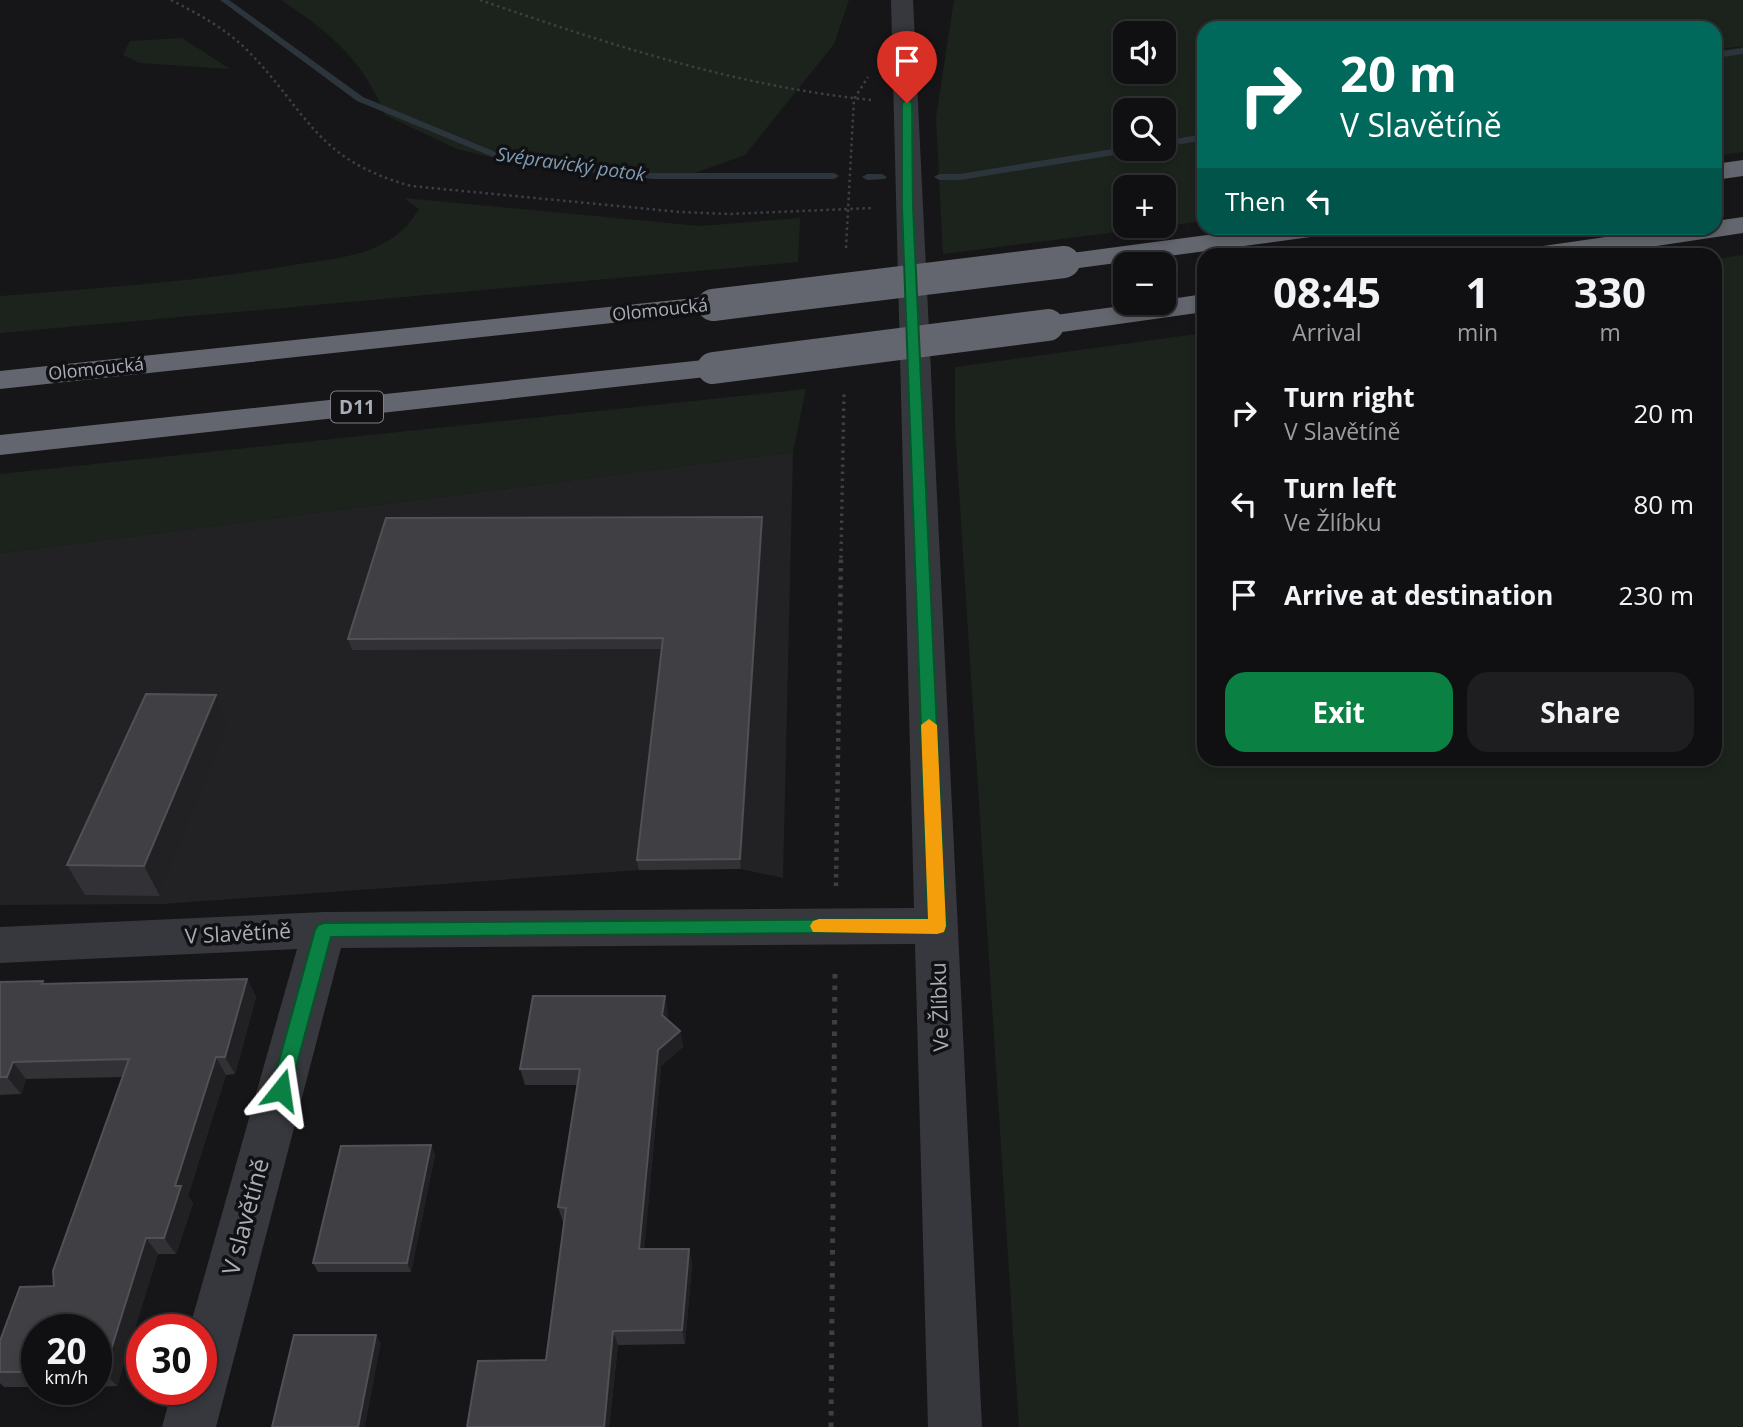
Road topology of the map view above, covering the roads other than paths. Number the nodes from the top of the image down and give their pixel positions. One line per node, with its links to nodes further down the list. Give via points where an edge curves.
1 (902, 0): 12 (street, Ve Žlíbku)
2 (1743, 168): 3 (highway)
3 (1722, 171)
4 (1743, 225): 5 (highway)
5 (1722, 228)
6 (1266, 235): 10 (highway, Olomoucká, bridge, via 713,305)
7 (1674, 235): 8 (highway)
8 (1584, 248)
9 (1197, 304): 11 (highway, D11, bridge, via 713,368)
10 (0, 380)
11 (0, 445)
12 (937, 926): 13 (street, V Slavětíně); 18 (street, Ve Žlíbku)
13 (324, 930): 14 (street, V Slavětíně); 15 (street, V slavětíně)
14 (0, 945)
15 (217, 1323)
16 (195, 1405): 17 (street)
17 (189, 1427)
18 (955, 1427)

